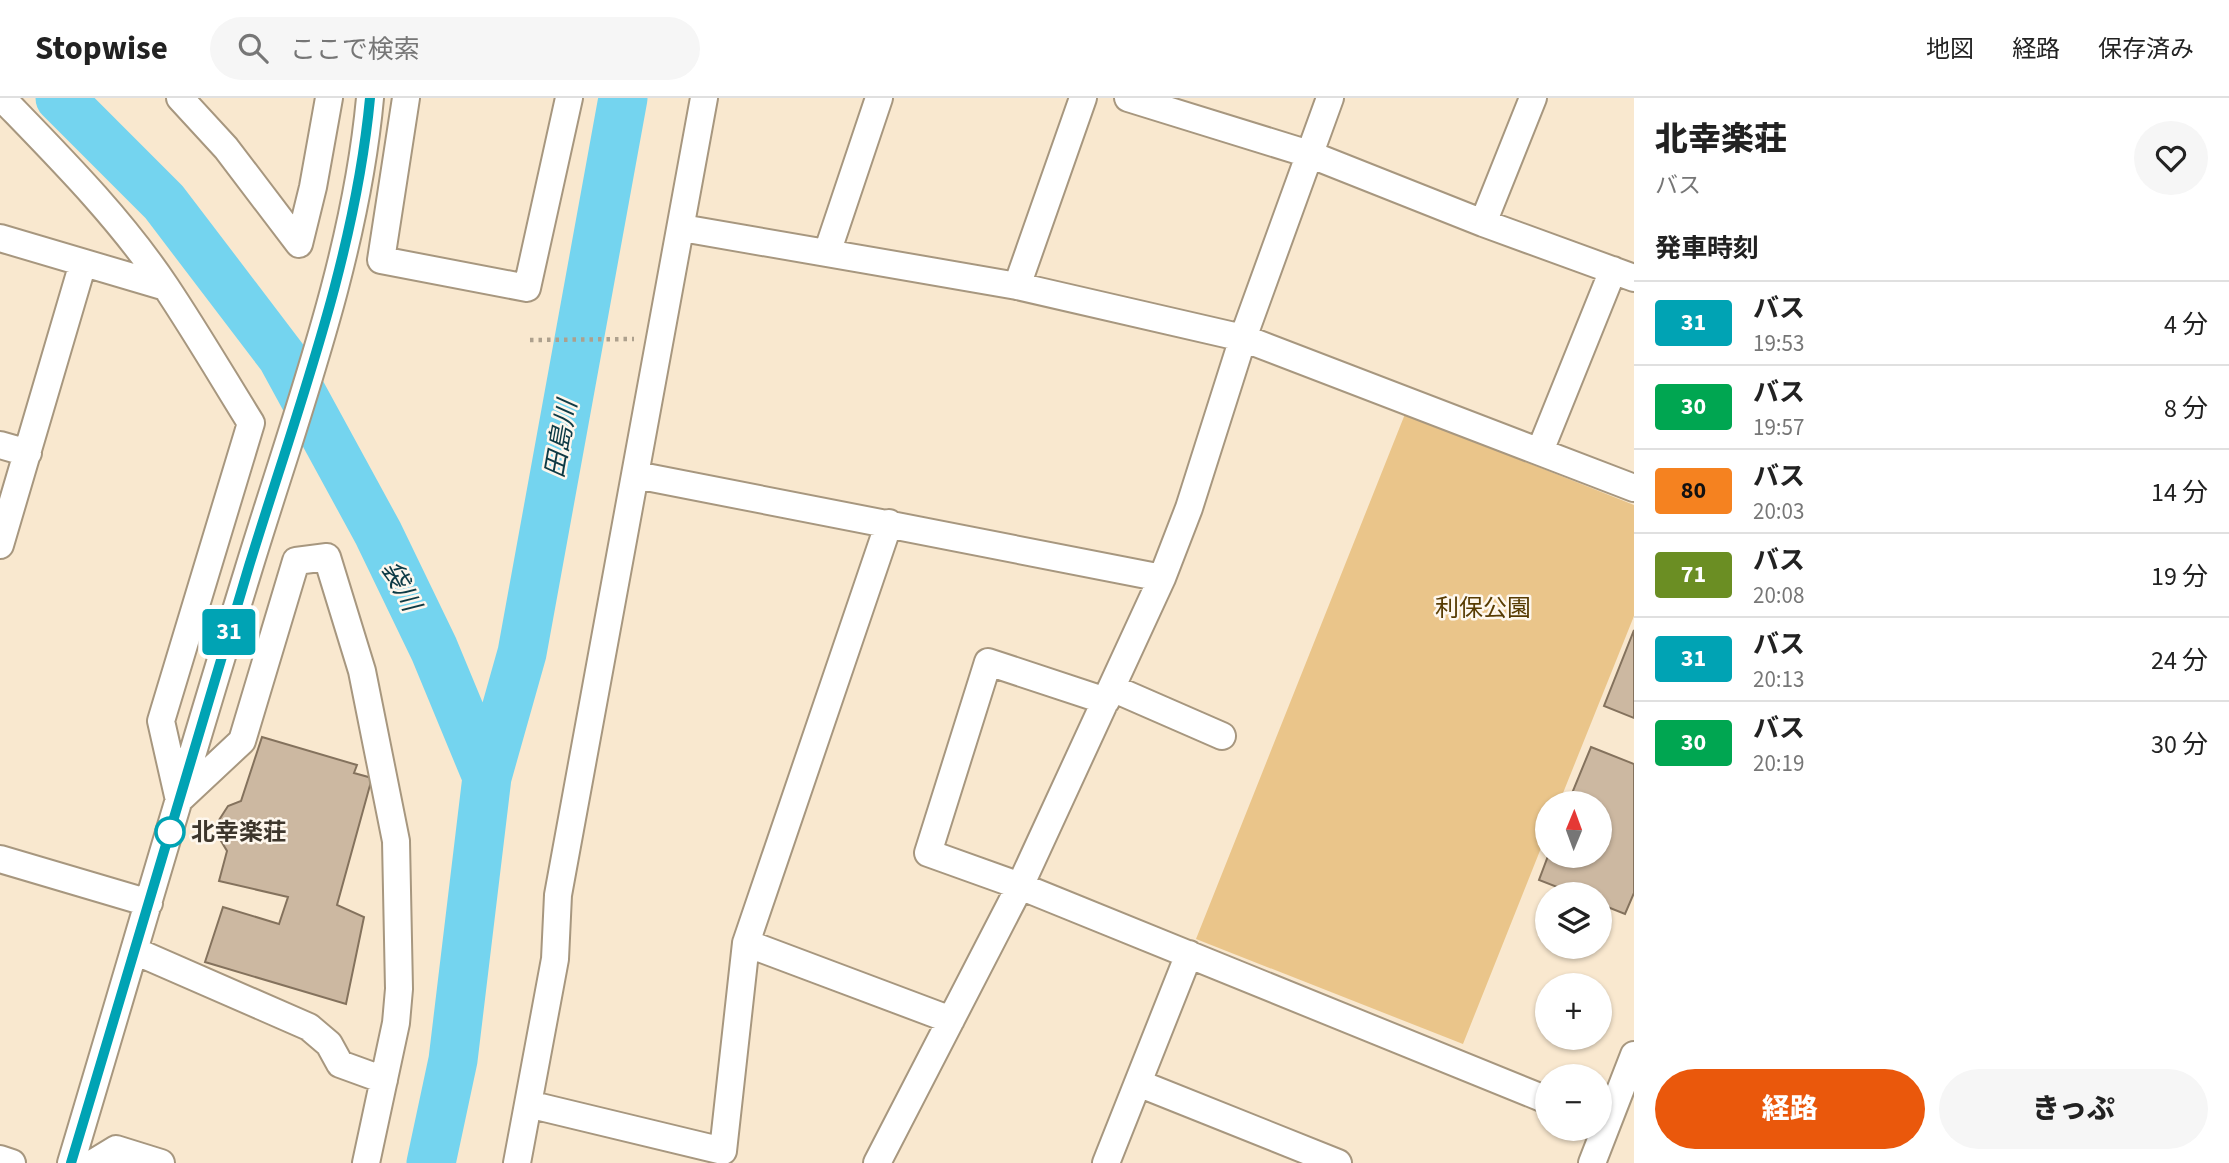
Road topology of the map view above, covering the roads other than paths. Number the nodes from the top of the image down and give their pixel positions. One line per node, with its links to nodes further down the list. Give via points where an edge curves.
1 (2, 98): 21 (street, via 100,201)
2 (180, 98): 3 (street, via 226,148 299,244)
3 (328, 98)
4 (370, 98): 33 (street, via 357,187 323,327)
5 (406, 98): 6 (street, via 381,260 527,288)
6 (569, 98)
7 (704, 98): 15 (street)
8 (879, 98): 17 (street)
9 (1083, 98): 20 (street)
10 (1128, 98): 13 (street)
11 (1330, 98): 13 (street)
12 (1533, 98): 14 (street)
13 (1309, 154): 14 (street); 22 (street)
14 (1483, 223): 19 (street)
15 (682, 229): 17 (street); 26 (street)
16 (0, 238): 18 (street)
17 (827, 253): 20 (street)
18 (83, 263): 21 (street); 25 (street)
19 (1623, 274): 24 (street)
20 (1017, 286): 22 (street)
21 (166, 287): 33 (street, via 251,423 161,721)
22 (1243, 338): 24 (street); 30 (street)
23 (0, 445): 25 (street)
24 (1540, 451): 27 (street)
25 (28, 453): 29 (street)
26 (636, 475): 28 (street); 46 (street, via 558,895 555,959)
27 (1634, 488)
28 (889, 523): 30 (street); 37 (street)
29 (0, 545)
30 (1162, 578): 31 (street)
31 (1109, 695): 32 (street); 35 (street); 35 (street, via 988,662 928,853)
32 (1222, 736)
33 (179, 801): 36 (street); 42 (street, via 242,741 296,561 327,556 362,671 396,841 399,989)
34 (0, 859): 36 (street)
35 (1020, 886): 39 (street); 40 (street)
36 (149, 903): 38 (street)
37 (746, 943): 40 (street); 46 (street, via 723,1151)
38 (135, 951): 42 (street, via 309,1027 329,1044 340,1064); 50 (street)
39 (1189, 954): 43 (street); 44 (street)
40 (951, 1020): 55 (street)
41 (1634, 1055): 45 (street)
42 (384, 1080): 53 (street)
43 (1138, 1083): 56 (street); 57 (street)
44 (1535, 1095)
45 (1612, 1103)
46 (528, 1104): 54 (street)
47 (1598, 1141): 58 (street)
48 (0, 1159): 49 (street)
49 (12, 1163)
50 (71, 1163)
51 (93, 1163): 52 (street, via 116,1149)
52 (161, 1163)
53 (366, 1163)
54 (517, 1163)
55 (877, 1163)
56 (1106, 1163)
57 (1338, 1163)
58 (1592, 1163)

